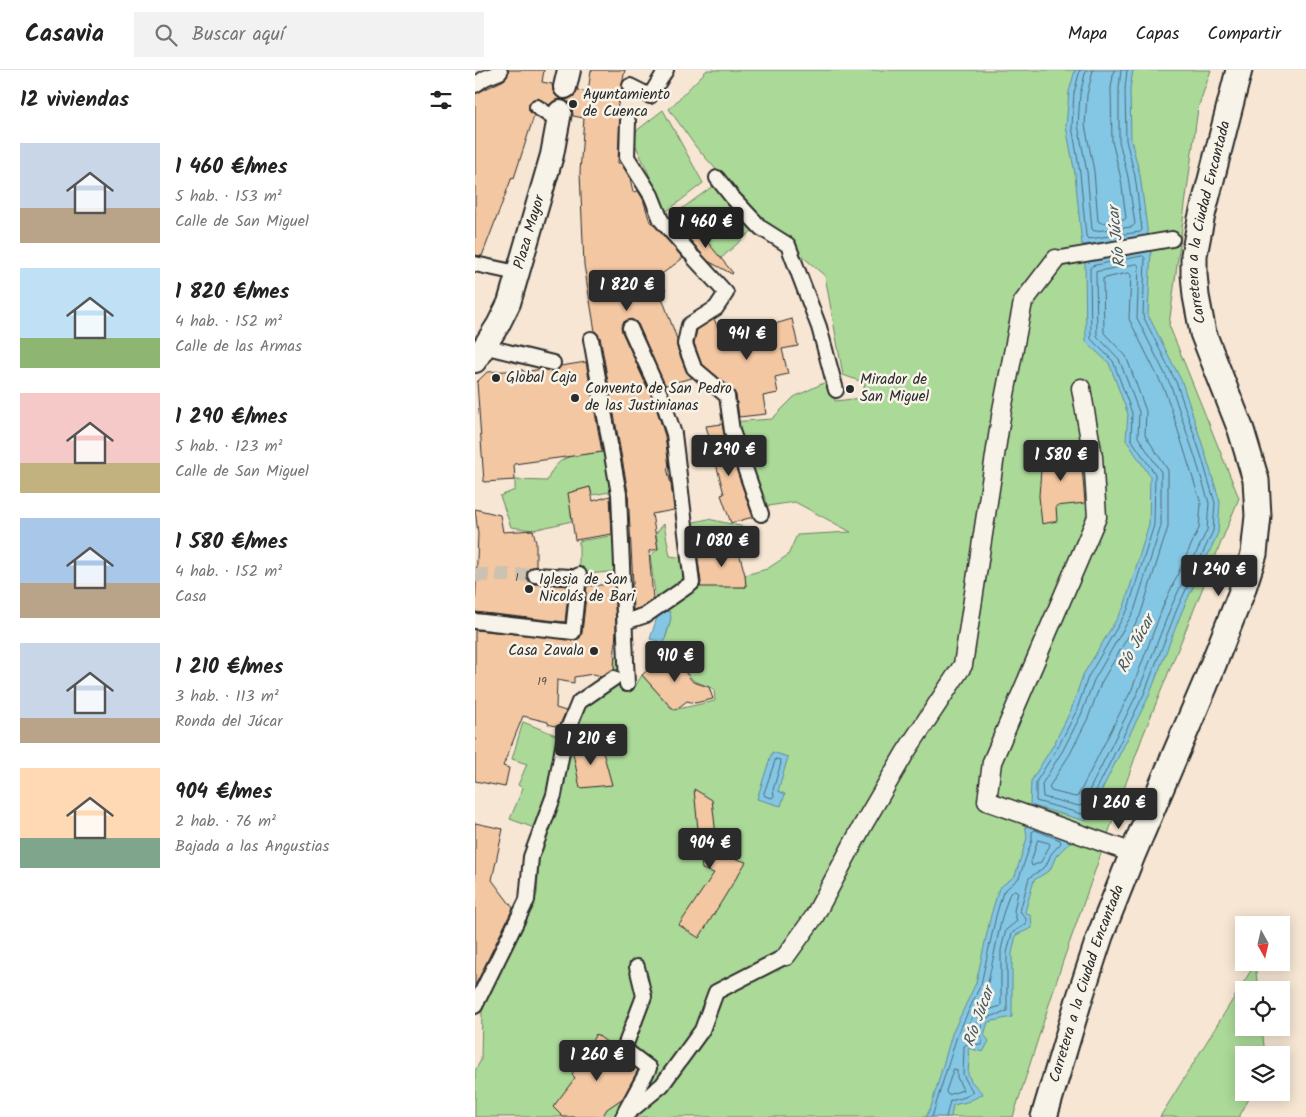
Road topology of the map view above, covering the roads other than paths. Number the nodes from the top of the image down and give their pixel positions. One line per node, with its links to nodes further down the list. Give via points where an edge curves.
1 (666, 70): 5 (street, via 650,96)
2 (1239, 70): 24 (main road, Carretera a la Ciudad Encantada, via 1201,219 1194,274 1203,333 1239,423 1256,480 1256,536 1241,594)
3 (500, 72): 4 (street)
4 (475, 85)
5 (630, 86)
6 (537, 107): 7 (street)
7 (559, 117): 13 (street, Plaza Mayor, via 552,155)
8 (628, 121): 20 (street, via 627,157 651,194 661,220 725,293 716,308 689,325 685,344 694,368 727,396 732,430)
9 (717, 178): 19 (street, via 761,228 788,245 819,327)
10 (1172, 239): 11 (street)
11 (1064, 258): 25 (street, via 1023,302 1002,410 963,665 905,753 813,917)
12 (475, 264): 13 (street)
13 (517, 273): 16 (street, Plaza Mayor, via 501,321)
14 (631, 328): 23 (street, via 674,434 692,583 646,614)
15 (591, 339): 23 (street, via 619,494)
16 (479, 354): 17 (street, Plaza Mayor)
17 (553, 363)
18 (1081, 388): 24 (street, via 1093,457 1097,517 992,762 994,803)
19 (836, 390)
20 (761, 514)
21 (535, 575): 22 (street, via 575,576 573,632)
22 (475, 621)
23 (625, 622): 27 (street, via 620,681 579,702 565,736 554,795 531,857 527,900)
24 (1133, 853): 29 (main road, Carretera a la Ciudad Encantada, via 1100,936)
25 (786, 956): 28 (street, via 716,992 702,1030 662,1085)
26 (637, 967): 28 (street, via 644,996 619,1049 649,1068)
27 (475, 1006)
28 (623, 1117)
29 (1045, 1117)

